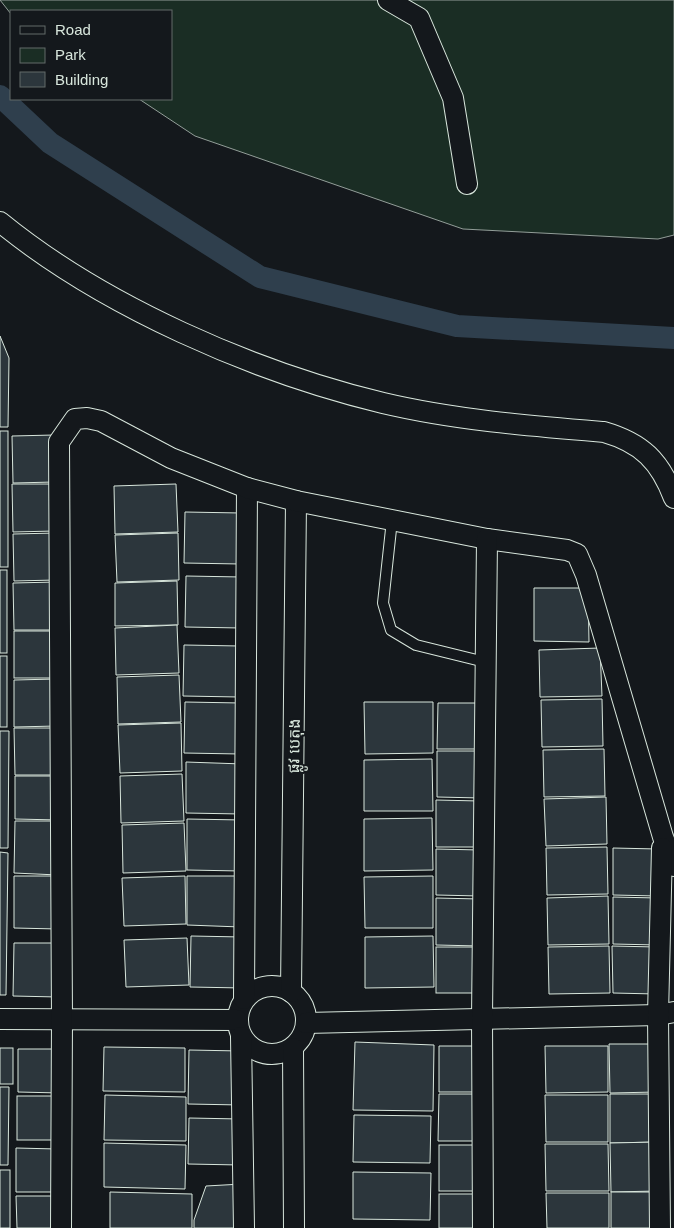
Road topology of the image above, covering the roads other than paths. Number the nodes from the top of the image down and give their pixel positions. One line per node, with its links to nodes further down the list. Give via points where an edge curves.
1 (388, 0): 2 (street, via 419,18 453,98)
2 (467, 184)
3 (0, 222): 5 (street, via 66,269 156,319 215,346 328,388 436,414 604,432 626,438 643,448 656,464)
4 (247, 488): 6 (street); 13 (street); 17 (street, via 171,458 101,421 75,419 58,442)
5 (674, 498)
6 (296, 501): 7 (street); 12 (street, ផ្លូវ បេតុង)
7 (392, 520): 8 (street); 9 (lane, via 383,603 391,630 416,645)
8 (486, 539): 9 (street); 10 (street, via 577,554 586,575)
9 (485, 662): 15 (street)
10 (663, 837): 11 (street); 14 (street)
11 (674, 866)
12 (291, 992): 13 (street, via 271,985 256,989); 18 (street, via 304,1009)
13 (244, 999): 19 (street, via 239,1009)
14 (666, 1014): 15 (street); 25 (street)
15 (482, 1018): 18 (street); 24 (street)
16 (0, 1019): 17 (street)
17 (62, 1020): 19 (street); 21 (street)
18 (306, 1023): 20 (street, via 300,1041)
19 (239, 1028): 20 (street, via 248,1045 265,1054 284,1053); 22 (street)
20 (293, 1048): 23 (street)
21 (61, 1228)
22 (244, 1228)
23 (294, 1228)
24 (484, 1228)
25 (660, 1228)

